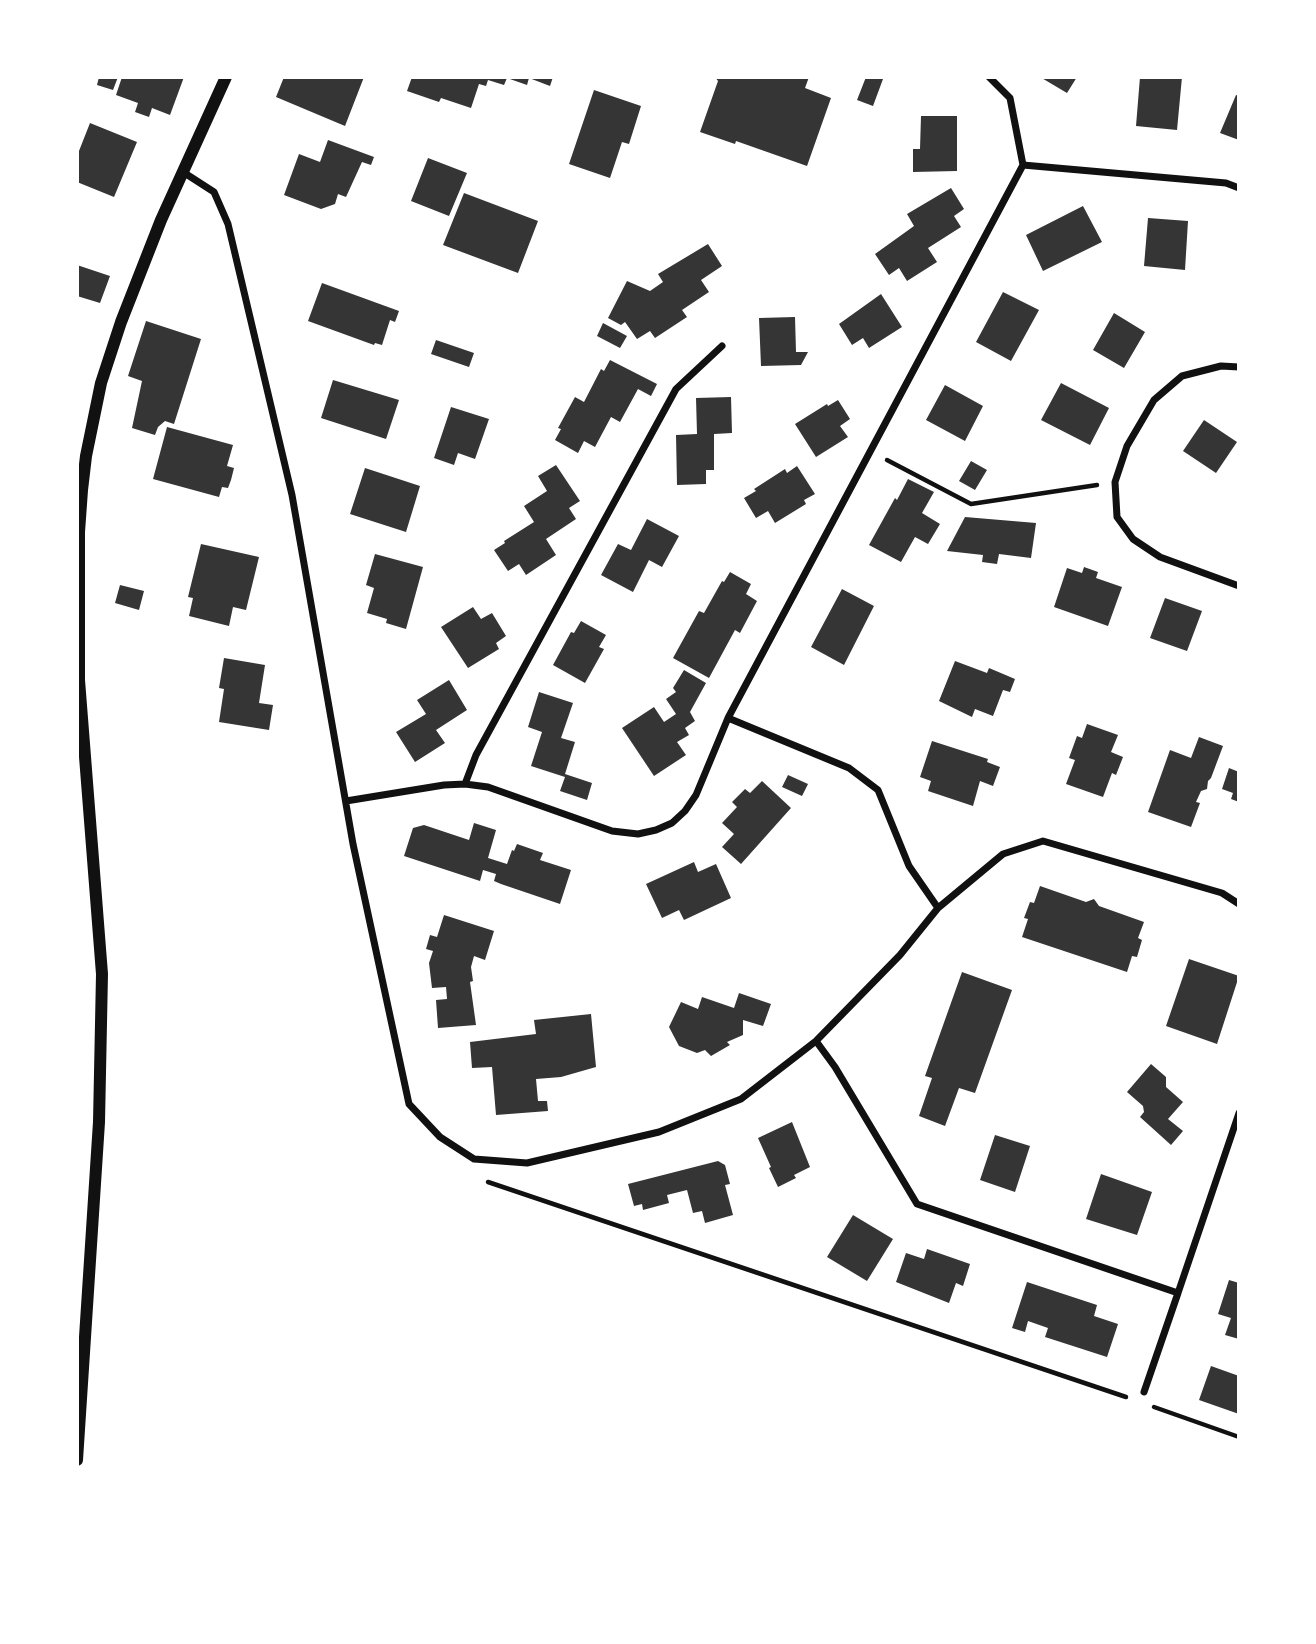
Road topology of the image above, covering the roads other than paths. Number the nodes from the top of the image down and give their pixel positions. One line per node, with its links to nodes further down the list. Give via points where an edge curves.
1 (226, 77): 4 (street)
2 (989, 77): 3 (street, via 1010,99)
3 (1023, 165): 5 (street, via 1226,183); 10 (street)
4 (183, 172): 9 (street, via 133,287 92,422 79,532); 12 (street, via 214,192 228,224 292,495)
5 (1239, 188)
6 (722, 346): 11 (street, via 676,389 476,755)
7 (1239, 367): 8 (street, via 1221,366 1182,376 1154,400 1127,446 1115,482 1117,517 1133,539 1160,557)
8 (1239, 586)
9 (78, 680): 19 (street, via 102,974 99,1122)
10 (728, 718): 11 (street, via 696,795 679,817 656,830 638,834 612,831 488,787); 14 (street, via 849,768 878,790 909,866)
11 (465, 784): 12 (street)
12 (346, 801): 15 (street, via 409,1104 440,1137 474,1158 527,1163 659,1132 741,1099)
13 (1239, 904): 14 (street, via 1222,893 1043,841 1003,854)
14 (937, 908): 15 (street, via 900,955)
15 (816, 1041): 17 (street, via 917,1204)
16 (1239, 1114): 17 (street)
17 (1178, 1293): 18 (street)
18 (1144, 1392)
19 (77, 1460)

